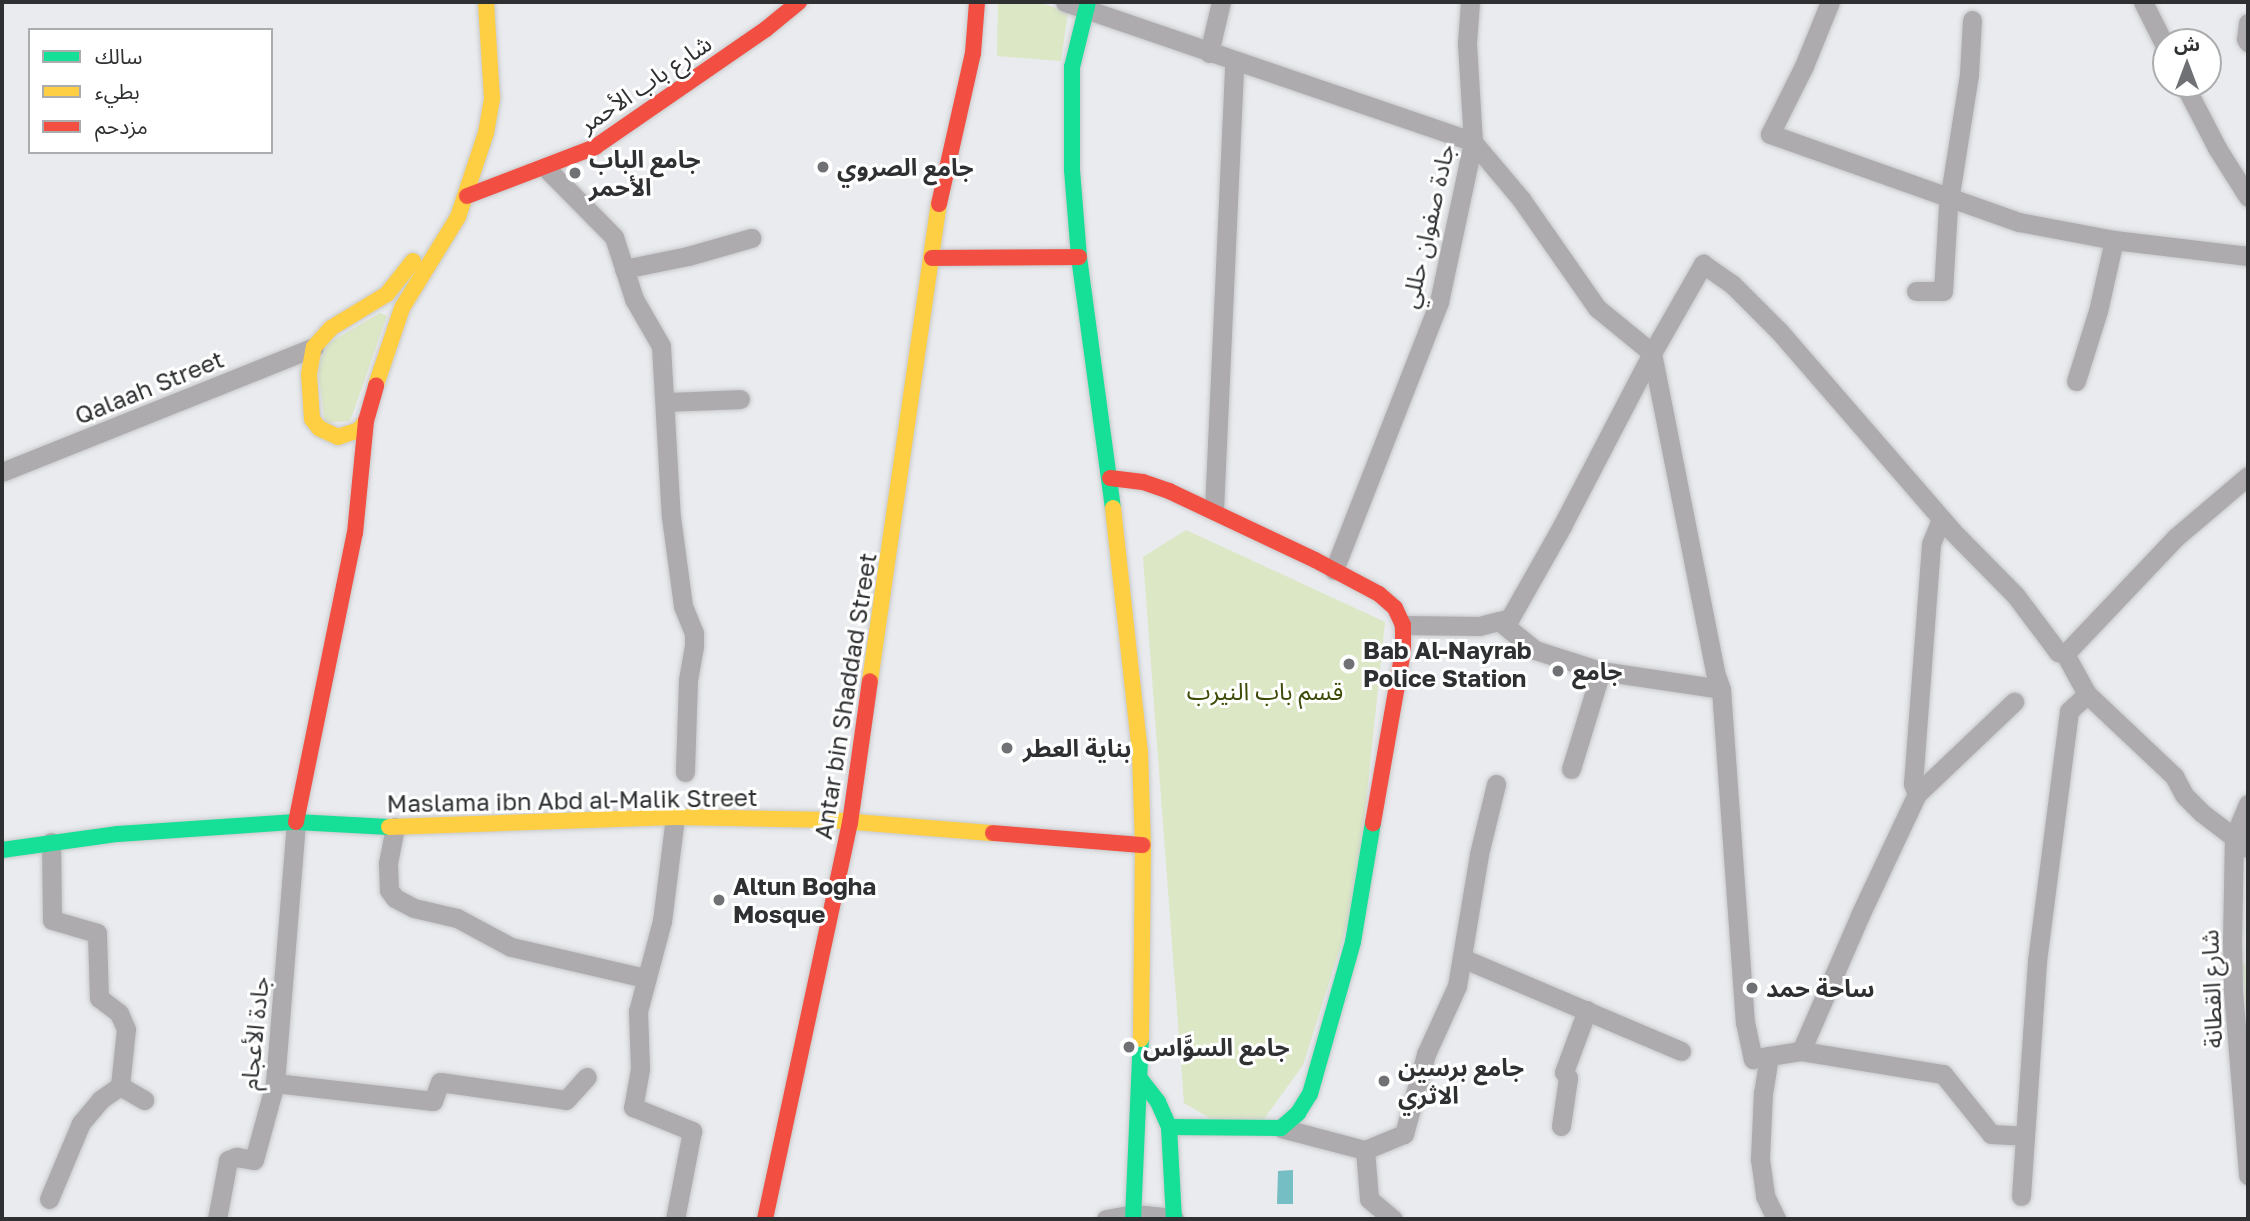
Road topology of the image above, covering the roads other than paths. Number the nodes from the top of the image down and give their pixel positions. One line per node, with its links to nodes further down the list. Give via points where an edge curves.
1 (799, 2): 20 (street, شارع باب الأحمر, via 595,147)
2 (977, 2): 28 (street, Antar bin Shaddad Street, via 973,53 937,213)
3 (1065, 2): 9 (street)
4 (1221, 2): 14 (street)
5 (1470, 2): 19 (street, جادة صفوان حللي, via 1467,43)
6 (1830, 2): 23 (street, via 1770,134)
7 (2143, 2): 12 (street)
8 (483, 4): 16 (street); 21 (street, via 492,98)
9 (1087, 5): 14 (street); 27 (street, via 1072,66 1072,170)
10 (1972, 20): 23 (street)
11 (2248, 23): 13 (street)
12 (2156, 28)
13 (2248, 42)
14 (1209, 53): 15 (street)
15 (1234, 61): 19 (street); 42 (street)
16 (475, 88)
17 (2192, 98): 22 (street)
18 (465, 142): 31 (street, via 431,235)
19 (1473, 142): 34 (street, via 1521,199 1597,308); 44 (street, جادة صفوان حللي, via 1438,302)
20 (546, 168): 21 (street, شارع باب الأحمر); 29 (street, via 614,237)
21 (467, 196): 32 (street, via 448,237)
22 (2248, 197)
23 (1951, 199): 25 (street, via 2020,222); 30 (street, via 1943,290)
24 (751, 237): 29 (street, via 688,257)
25 (2114, 240): 26 (street); 35 (street)
26 (2248, 256)
27 (1079, 257): 28 (street); 41 (street)
28 (932, 258): 59 (street, Antar bin Shaddad Street)
29 (624, 269): 37 (street, via 634,299 661,346)
30 (1916, 292)
31 (387, 294): 32 (street); 33 (street, via 331,328)
32 (402, 308): 38 (street)
33 (314, 347): 38 (street, via 310,408 319,428 338,437 349,435); 39 (street, Qalaah Street)
34 (1652, 353): 43 (street, via 1703,264 1732,284 1770,321); 45 (street, via 1510,618); 49 (street)
35 (2076, 381)
36 (740, 399): 37 (street)
37 (666, 402): 53 (street, via 673,529 683,606 694,633)
38 (366, 421): 58 (street, via 355,533)
39 (2, 472)
40 (2248, 477): 47 (street, via 2176,537)
41 (1110, 478): 42 (street, via 1143,482); 63 (street, via 1137,705)
42 (1214, 510): 44 (street)
43 (1941, 519): 47 (street, via 2016,596 2058,652); 55 (street, via 1931,544 1913,784)
44 (1334, 570): 46 (street, via 1379,594 1395,608)
45 (1499, 621): 46 (street, via 1479,626); 48 (street, via 1535,650)
46 (1402, 625): 79 (street, via 1402,651 1353,942 1310,1094 1298,1114)
47 (2065, 654): 50 (street)
48 (1601, 671): 49 (street); 52 (street)
49 (1721, 689): 71 (street, via 1745,1022 1753,1059)
50 (2087, 694): 62 (street, via 2174,776 2202,813); 80 (street, via 2068,711 2037,961)
51 (2014, 702): 55 (street)
52 (1571, 769)
53 (685, 772)
54 (1496, 784): 66 (street)
55 (1917, 794): 70 (street)
56 (2248, 804): 62 (street, شارع القطانة)
57 (675, 817): 59 (street, Maslama ibn Abd al-Malik Street); 60 (street, Maslama ibn Abd al-Malik Street); 67 (street, via 662,920)
58 (296, 821): 60 (street, Maslama ibn Abd al-Malik Street); 61 (street, Maslama ibn Abd al-Malik Street); 74 (street, جادة الأعجام)
59 (850, 823): 63 (street, Maslama ibn Abd al-Malik Street); 89 (street, Antar bin Shaddad Street)
60 (395, 827): 67 (street, via 388,863 389,890 396,898 414,908 457,918 511,947)
61 (51, 842): 64 (street, Maslama ibn Abd al-Malik Street); 75 (street, via 52,920 96,933 99,998 119,1013 127,1029)
62 (2241, 842): 65 (street, شارع القطانة)
63 (1143, 845): 73 (street)
64 (2, 850)
65 (2240, 945): 82 (street, شارع القطانة)
66 (1462, 958): 68 (street); 81 (street, via 1457,986 1426,1054 1404,1134)
67 (645, 978): 88 (street, via 638,1011 639,1069 633,1107 692,1132)
68 (1587, 1010): 69 (street); 77 (street, via 1564,1072 1568,1078)
69 (1681, 1051)
70 (1801, 1051): 71 (street); 80 (street, via 1943,1074 1991,1134)
71 (1769, 1056): 94 (street, via 1760,1159 1765,1196)
72 (587, 1077): 74 (street, via 566,1100 440,1082 433,1101)
73 (1141, 1080): 78 (street, via 1158,1102); 86 (street)
74 (275, 1083): 87 (street, جادة الأعجام, via 254,1160 228,1160)
75 (120, 1086): 76 (street); 84 (street, via 100,1100 81,1123)
76 (144, 1100)
77 (1561, 1126)
78 (1168, 1127): 79 (street); 91 (street)
79 (1281, 1128): 81 (street)
80 (2024, 1136): 83 (street)
81 (1365, 1150): 85 (street)
82 (2248, 1175)
83 (2021, 1196)
84 (49, 1199)
85 (1369, 1199): 92 (street); 93 (street)
86 (1133, 1217): 90 (street); 91 (street)
87 (217, 1219)
88 (676, 1219)
89 (765, 1219)
90 (1105, 1219)
91 (1174, 1219)
92 (1363, 1219)
93 (1393, 1219)
94 (1776, 1219)

